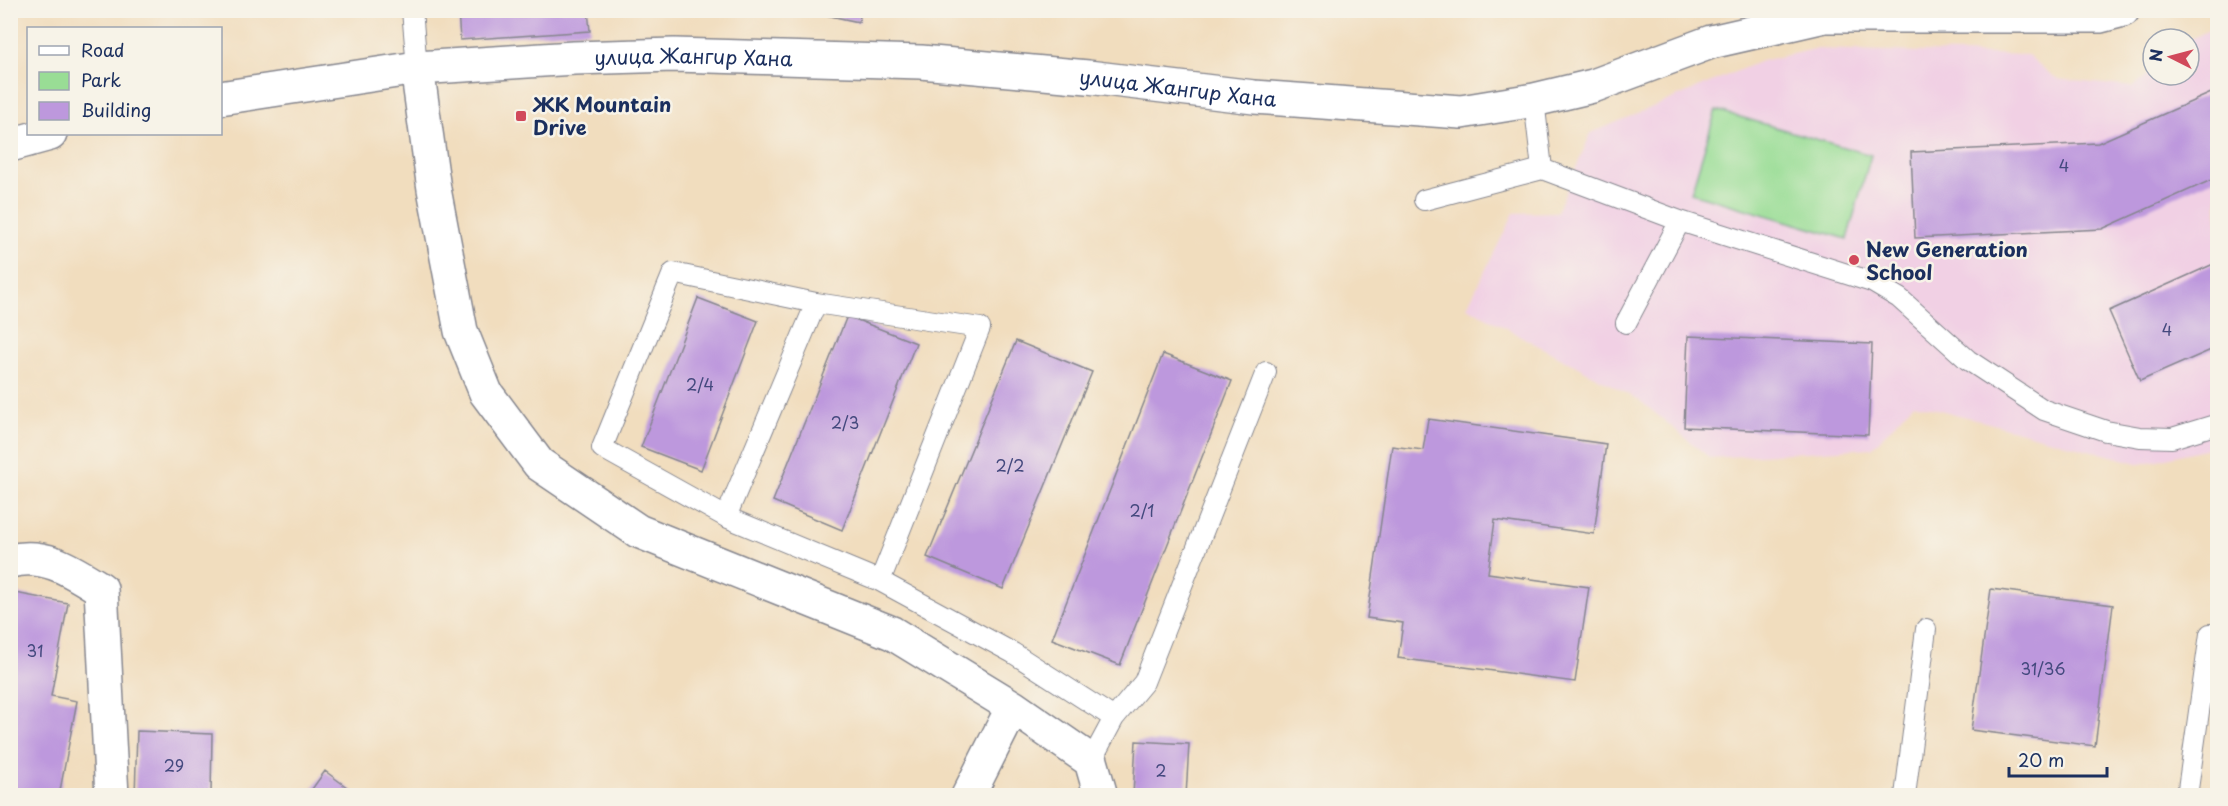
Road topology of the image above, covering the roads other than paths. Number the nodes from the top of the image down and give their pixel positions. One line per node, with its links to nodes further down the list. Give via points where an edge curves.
1 (412, 10): 4 (lane)
2 (2123, 10): 3 (street, улица Жангир Хана, via 2100,16)
3 (1825, 13): 6 (street, улица Жангир Хана, via 1711,42 1593,86)
4 (417, 68): 5 (street, улица Жангир Хана); 6 (street, улица Жангир Хана, via 674,55 799,58 921,62 1254,97 1461,112); 21 (street, via 434,189 461,331 486,393 539,465 638,531 892,633)
5 (222, 99)
6 (1534, 100): 9 (lane)
7 (46, 135): 8 (street)
8 (10, 145)
9 (1542, 170): 10 (lane); 11 (lane)
10 (1424, 200)
11 (1680, 221): 13 (lane); 15 (lane, via 1872,282 1899,298 1968,360 2044,410 2140,438 2172,438)
12 (816, 303): 16 (lane); 16 (lane, via 673,273 602,448); 18 (lane, via 980,328)
13 (1626, 323)
14 (1266, 372): 22 (lane, via 1144,682)
15 (2217, 424)
16 (726, 517): 18 (lane)
17 (10, 561): 24 (street, via 28,557 66,567 101,589)
18 (880, 581): 22 (lane, via 1012,653)
19 (1926, 629): 27 (lane)
20 (2210, 634): 28 (lane)
21 (1013, 707): 23 (street); 25 (street)
22 (1114, 718): 23 (lane)
23 (1091, 761): 26 (street)
24 (112, 795)
25 (968, 795)
26 (1101, 795)
27 (1905, 795)
28 (2187, 795)

